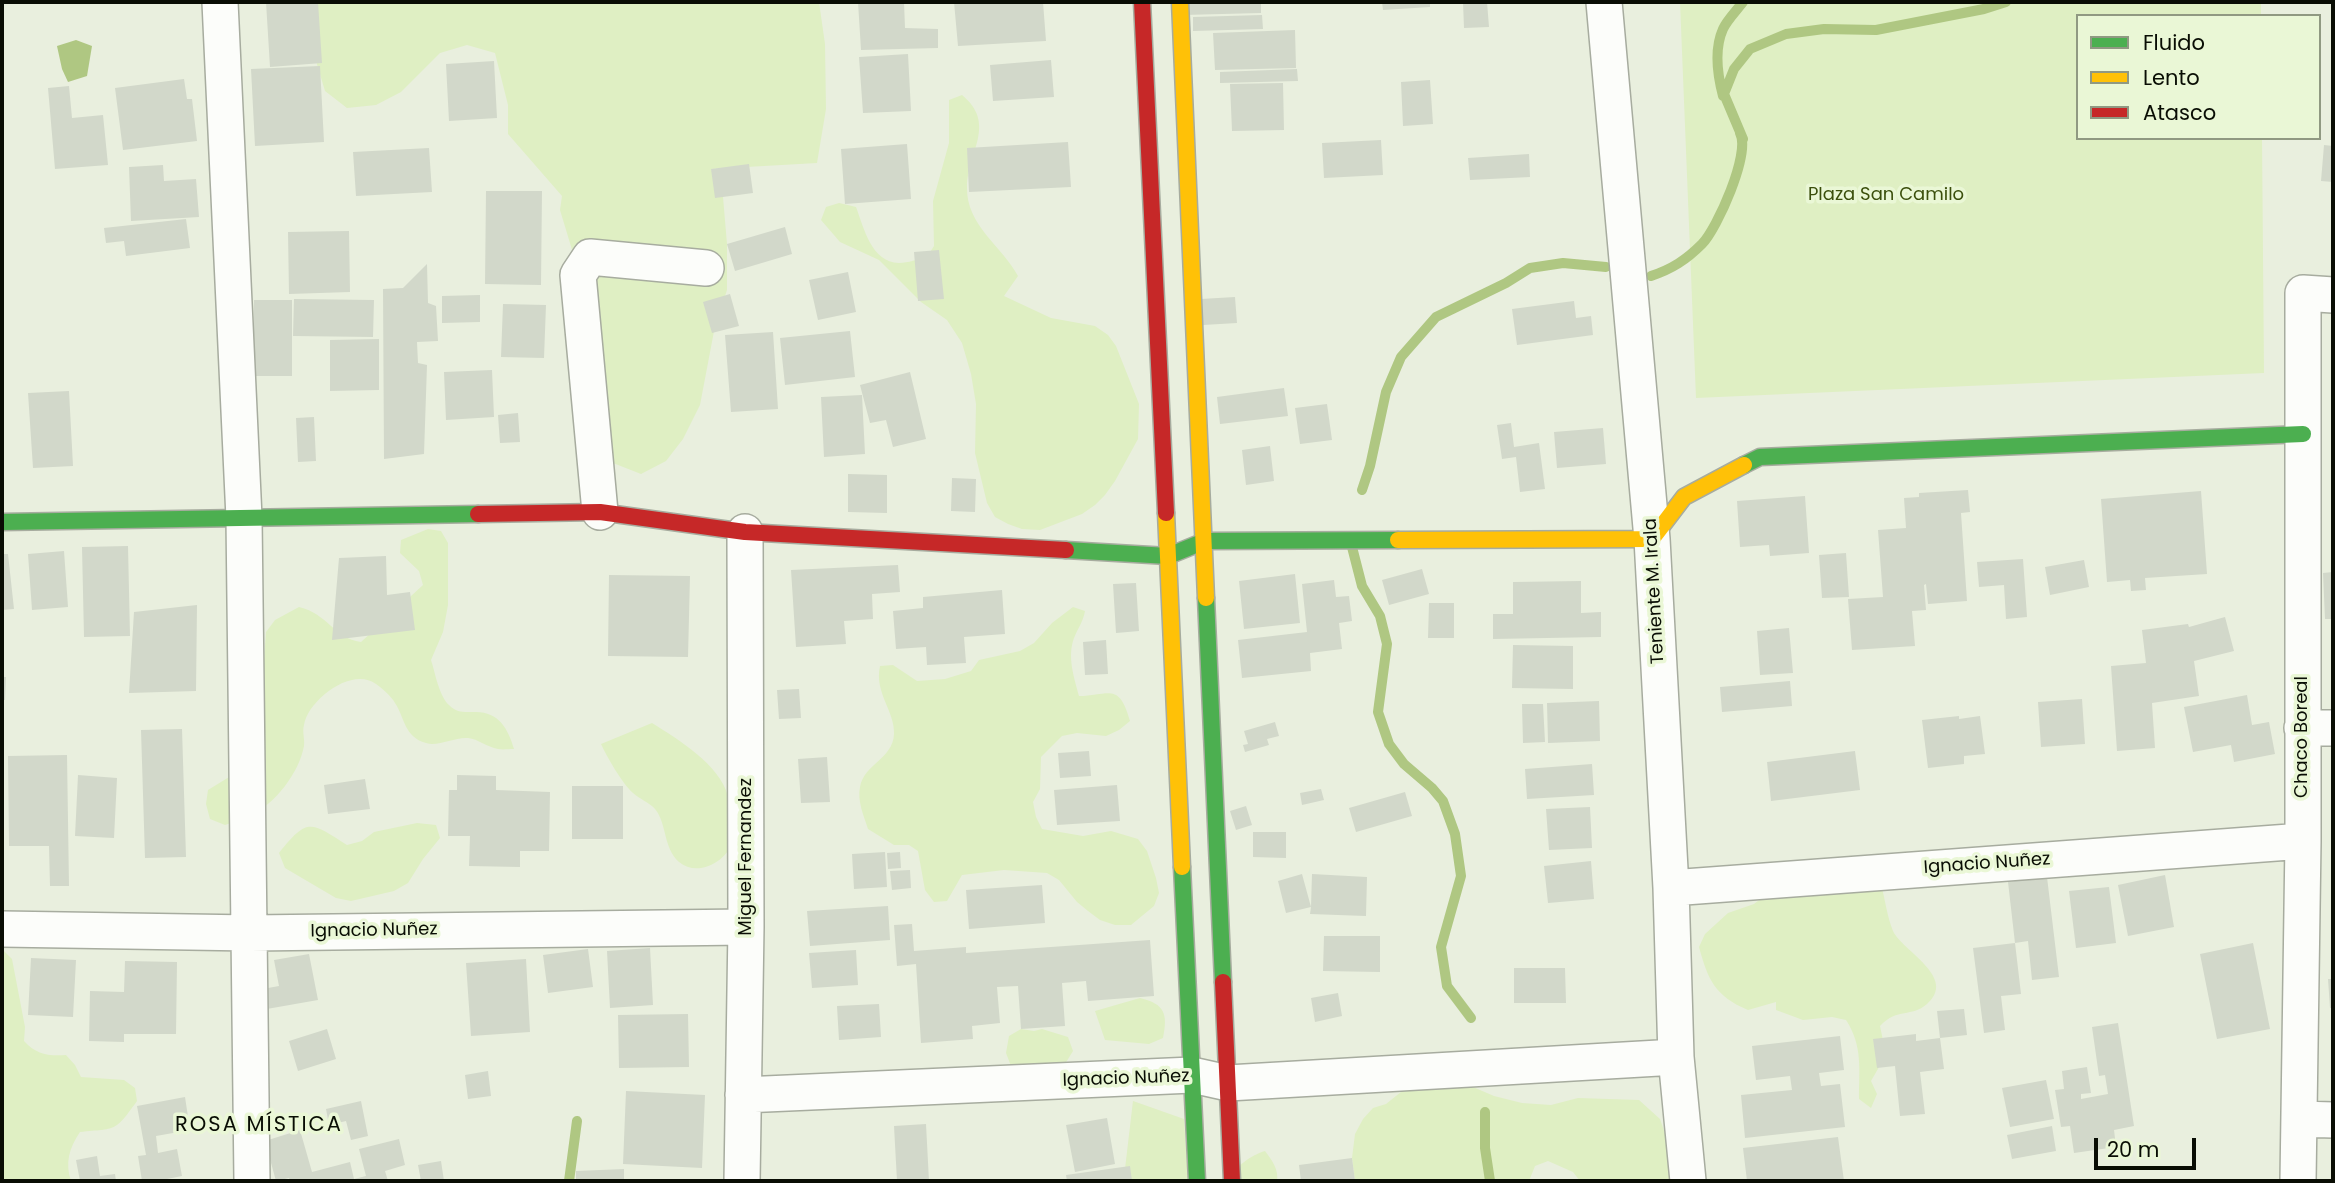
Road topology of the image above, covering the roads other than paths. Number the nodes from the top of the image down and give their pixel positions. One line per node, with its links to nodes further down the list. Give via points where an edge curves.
1 (220, 2): 9 (street)
2 (1142, 2): 14 (street)
3 (1180, 2): 13 (street)
4 (1604, 2): 12 (street, Teniente M. Irala)
5 (706, 268): 8 (street, via 590,257 578,275)
6 (2318, 294): 7 (street, Chaco Boreal)
7 (2303, 434): 12 (street, via 1760,457 1685,497); 15 (street, Chaco Boreal)
8 (600, 512): 9 (street); 11 (street)
9 (244, 518): 10 (street); 20 (street)
10 (2, 522)
11 (745, 532): 14 (street); 18 (street, Miguel Fernandez)
12 (1652, 539): 13 (street); 17 (street, Teniente M. Irala)
13 (1205, 541): 14 (street); 23 (street)
14 (1168, 556): 22 (street)
15 (2317, 728): 16 (street, Chaco Boreal)
16 (2303, 841): 17 (street, Ignacio Nuñez); 25 (street, Chaco Boreal)
17 (1671, 888): 21 (street, Teniente M. Irala)
18 (746, 927): 20 (street, Ignacio Nuñez); 24 (street, Miguel Fernandez)
19 (2, 929): 20 (street, Ignacio Nuñez)
20 (251, 933): 26 (street)
21 (1676, 1057): 23 (street, Ignacio Nuñez); 30 (street, Teniente M. Irala)
22 (1192, 1075): 23 (street, Ignacio Nuñez); 24 (street, Ignacio Nuñez); 28 (street)
23 (1228, 1083): 29 (street)
24 (743, 1095): 27 (street, Miguel Fernandez)
25 (2317, 1120): 31 (street, Chaco Boreal)
26 (253, 1181)
27 (742, 1181)
28 (1197, 1181)
29 (1232, 1181)
30 (1688, 1181)
31 (2298, 1181)

